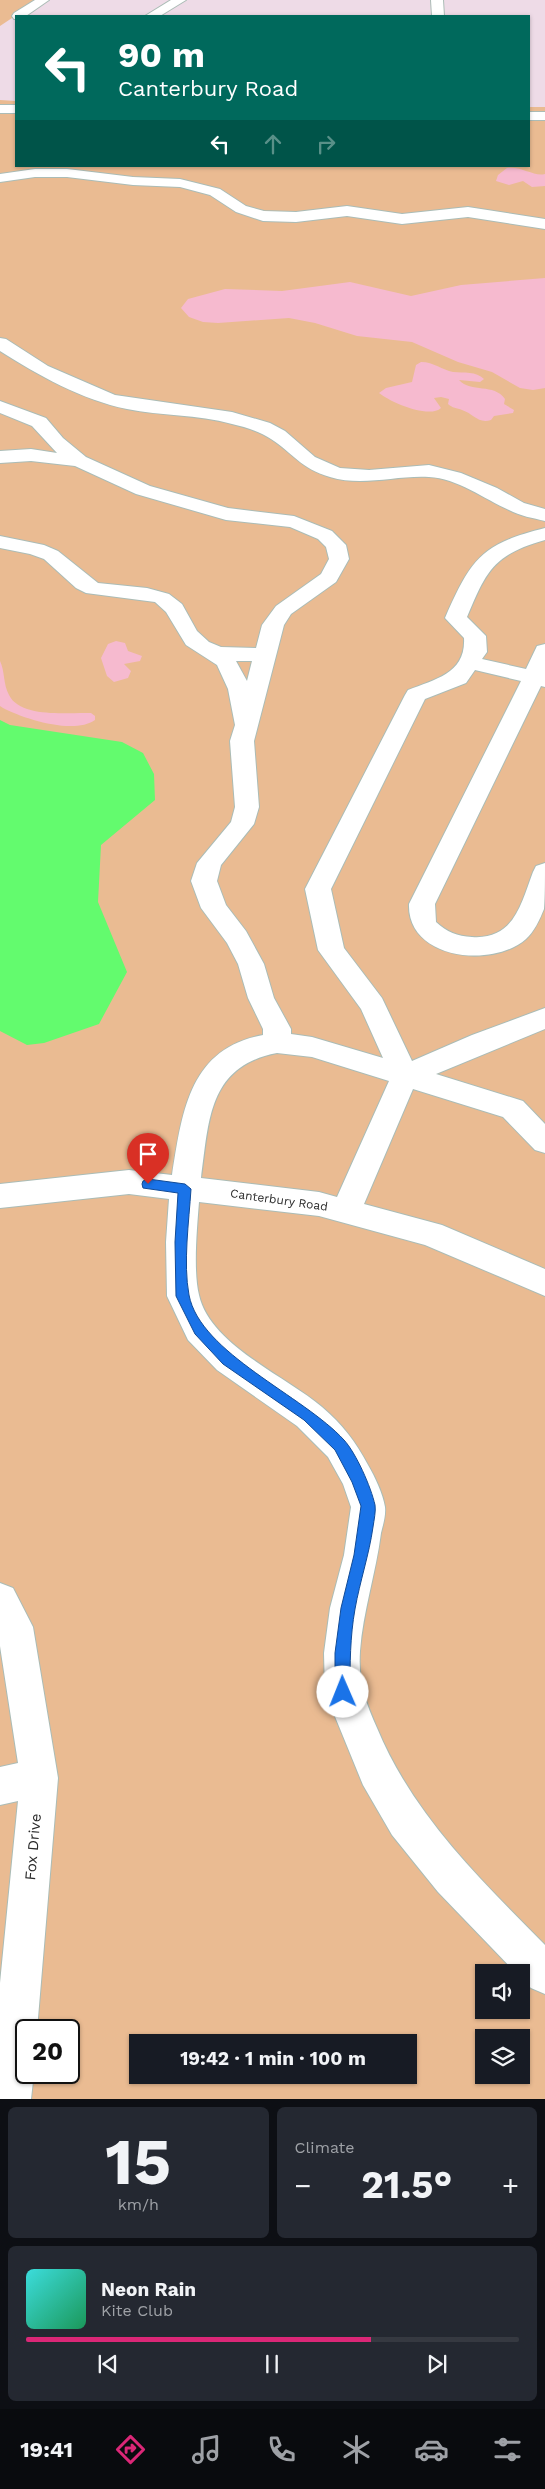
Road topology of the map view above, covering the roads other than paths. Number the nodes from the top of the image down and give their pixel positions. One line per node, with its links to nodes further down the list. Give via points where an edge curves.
1 (43, 0): 4 (street)
2 (180, 0): 5 (street)
3 (437, 0): 6 (street)
4 (20, 15)
5 (153, 15)
6 (438, 15)
7 (0, 109): 8 (street)
8 (15, 109)
9 (530, 116): 10 (street)
10 (545, 116)
11 (0, 178): 12 (street, via 34,172 180,183 215,192 241,209 263,216 296,217 346,211 402,219 468,212)
12 (545, 224)
13 (0, 343): 17 (street, via 42,370 109,398 128,404 232,418 262,427 278,435 308,461 336,473 369,476 429,471 454,477 517,507)
14 (0, 406): 16 (street, via 39,422)
15 (0, 457): 16 (street, via 31,455)
16 (79, 461): 22 (street, via 143,490 226,514 294,522 325,535 336,545 338,559 329,578 283,610 273,624)
17 (545, 515)
18 (545, 534): 23 (street, via 517,542 490,558 480,569 456,618 475,636 476,652)
19 (0, 542): 20 (street, via 57,558 85,586 93,589 161,598 176,610 187,632)
20 (204, 647): 22 (street, via 234,656); 25 (street, via 223,657 233,676 245,712)
21 (545, 651): 24 (street)
22 (264, 655): 25 (street)
23 (469, 662): 24 (street); 29 (street, via 458,678 416,695 318,889 331,950 373,1005)
24 (540, 678): 26 (street, via 422,904 422,920 432,934 452,943 470,947 498,944 518,931)
25 (242, 741): 28 (street, via 247,807 242,824 209,863 204,881 214,908 237,938 251,964 261,998 277,1029)
26 (545, 872)
27 (545, 1018): 29 (street)
28 (277, 1043): 29 (street, via 312,1047); 31 (street, via 248,1048 225,1063 206,1088 196,1115)
29 (405, 1076): 30 (street, via 513,1109); 33 (street)
30 (545, 1142)
31 (185, 1189): 32 (street, Canterbury Road, via 129,1182); 33 (street, Canterbury Road, via 319,1204); 38 (street, via 181,1242 183,1296 199,1330 228,1360 309,1416 340,1446 368,1506 361,1555 348,1608 342,1653 343,1692 376,1772 406,1821 452,1878)
32 (0, 1196)
33 (346, 1211): 34 (street, Canterbury Road, via 431,1234)
34 (545, 1284)
35 (0, 1600): 36 (street, Fox Drive, via 15,1627)
36 (39, 1778): 37 (street); 39 (street, Fox Drive)
37 (0, 1786)
38 (545, 1974)
39 (10, 2099)

